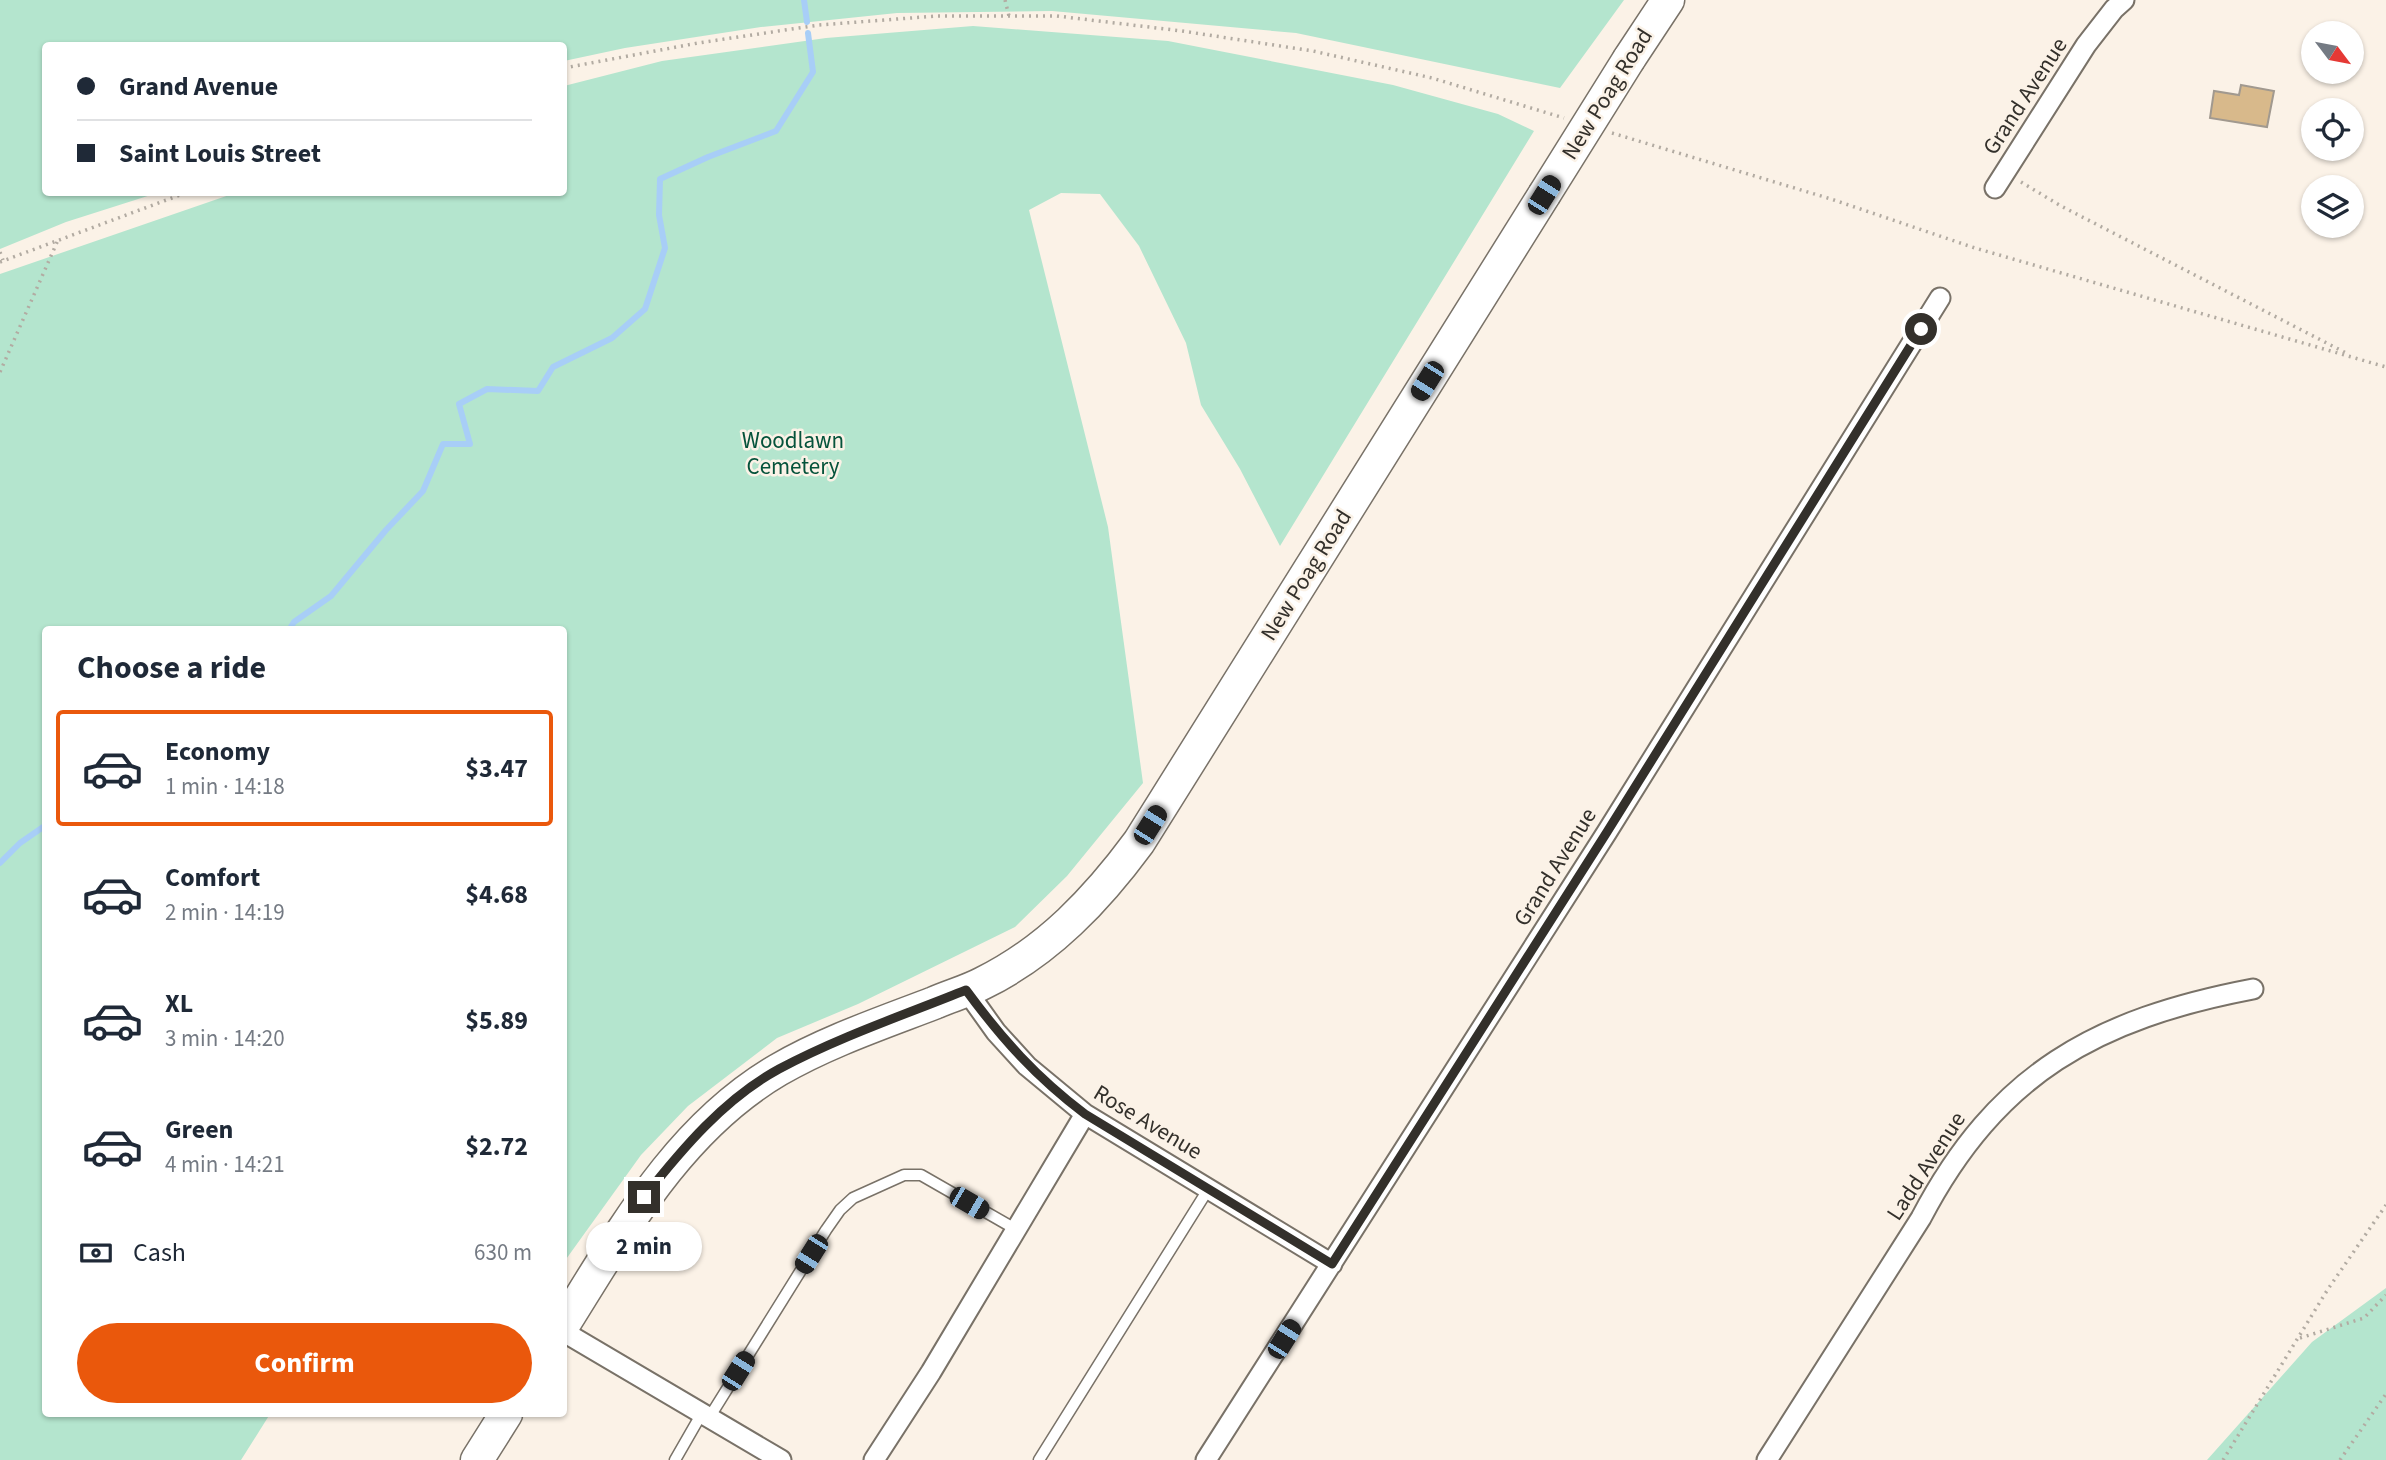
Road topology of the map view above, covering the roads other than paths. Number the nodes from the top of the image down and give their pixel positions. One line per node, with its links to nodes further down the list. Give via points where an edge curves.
1 (1668, 0): 6 (main road, New Poag Road, bridge, via 1122,865 1063,929 1023,959)
2 (2124, 0): 3 (street, Grand Avenue, via 2086,44)
3 (1995, 188)
4 (1940, 298): 10 (street, Grand Avenue)
5 (2253, 989): 21 (street, Ladd Avenue, via 2202,998 2086,1041 2022,1085 1987,1119 1942,1178)
6 (966, 990): 7 (street, Rose Avenue, via 1027,1066); 11 (main road, New Poag Road, via 843,1039 778,1070 743,1094 676,1156 644,1197)
7 (1085, 1114): 8 (street, Rose Avenue); 9 (street)
8 (1209, 1187): 10 (street, Rose Avenue); 19 (lane)
9 (1017, 1230): 13 (lane, via 920,1175 904,1175 853,1198 826,1230); 18 (street)
10 (1332, 1264): 20 (street, Grand Avenue)
11 (567, 1319)
12 (567, 1334): 13 (street)
13 (706, 1415): 16 (lane); 17 (street)
14 (504, 1417): 15 (main road)
15 (477, 1460)
16 (676, 1460)
17 (782, 1460)
18 (874, 1460)
19 (1039, 1460)
20 (1206, 1460)
21 (1767, 1460)

